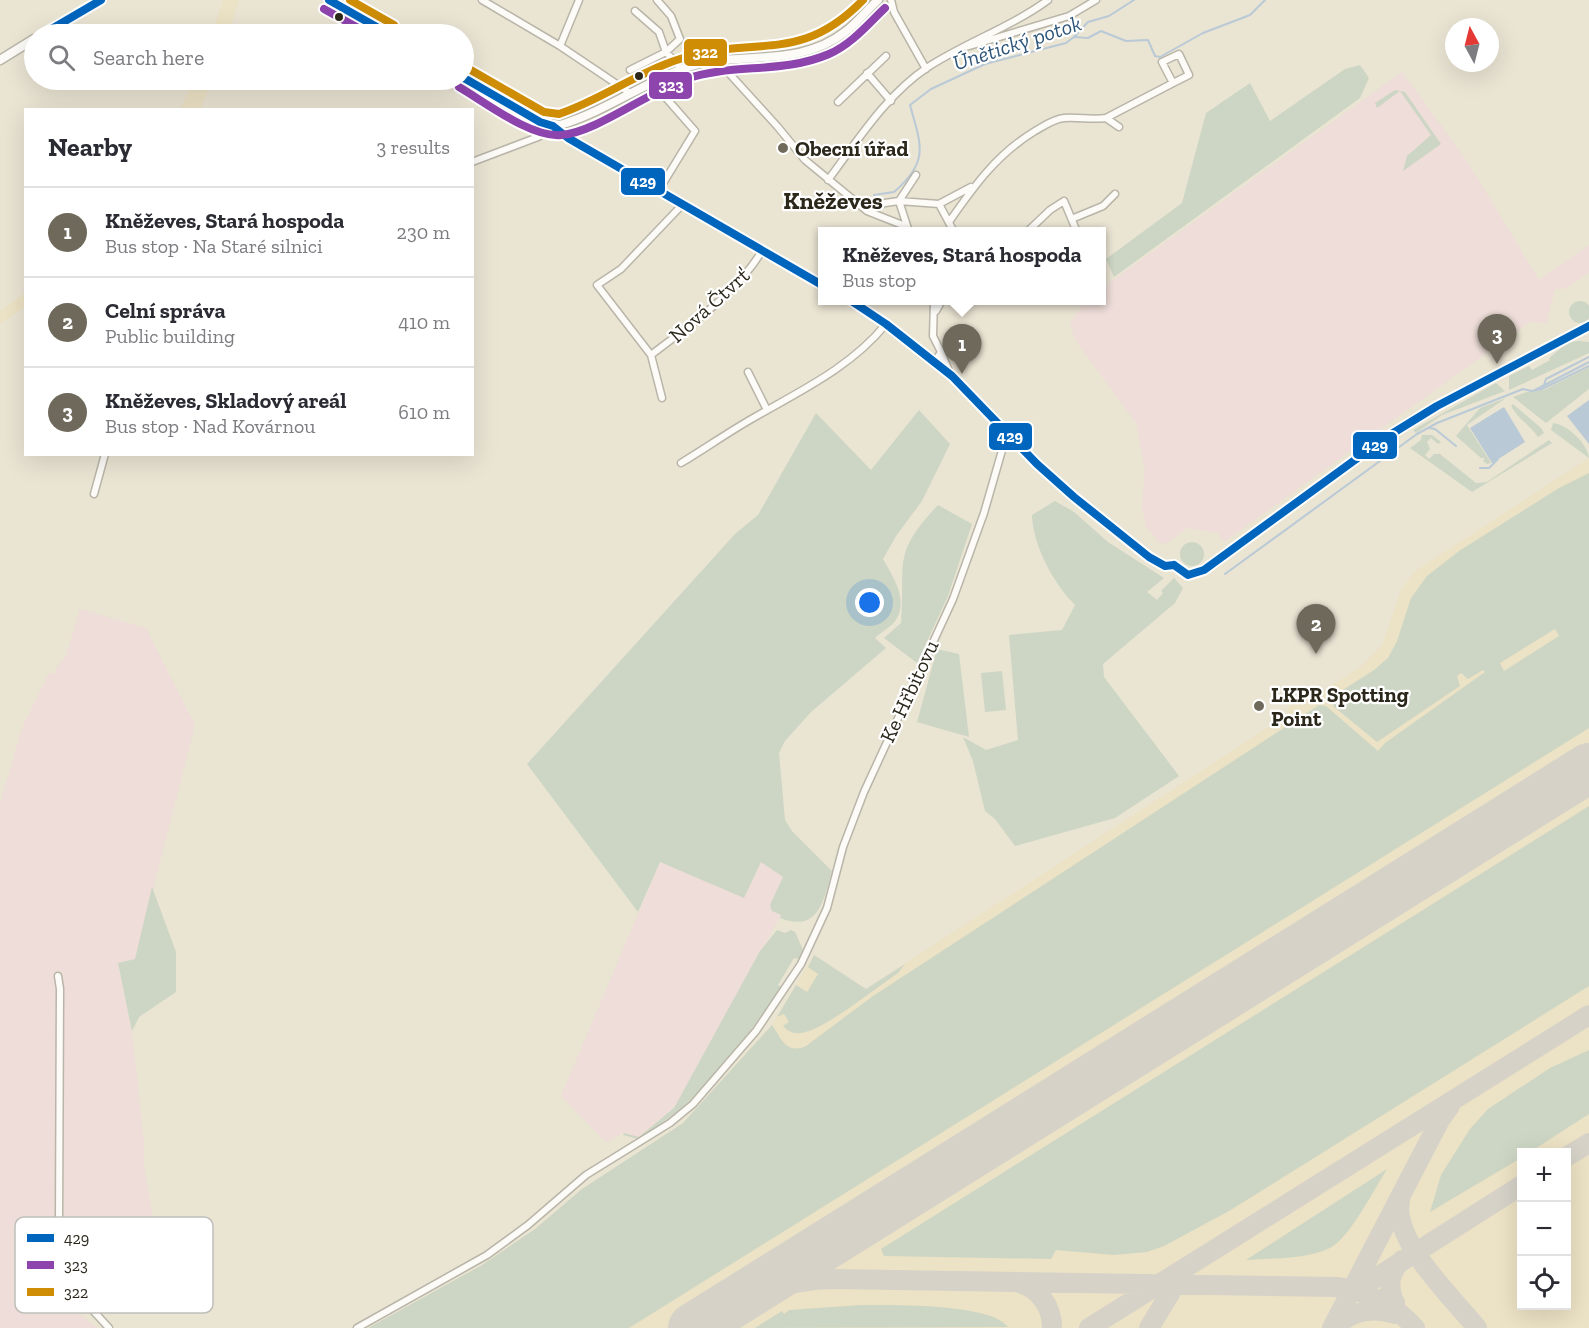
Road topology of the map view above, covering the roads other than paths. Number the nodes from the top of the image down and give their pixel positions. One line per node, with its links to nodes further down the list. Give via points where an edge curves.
1 (101, 0): 11 (street)
2 (329, 0): 12 (street)
3 (482, 0): 14 (street)
4 (579, 0): 14 (street)
5 (657, 0): 16 (street, via 671,16 680,39)
6 (878, 0): 19 (street, via 846,32 808,51 780,57)
7 (891, 0): 21 (street)
8 (1048, 0): 15 (street, via 1031,13)
9 (1096, 0): 15 (street, via 1069,16)
10 (635, 11): 16 (street, via 659,32)
11 (60, 24)
12 (371, 24)
13 (24, 45): 18 (street)
14 (560, 46): 27 (street)
15 (959, 48): 21 (street)
16 (666, 52): 20 (street); 22 (street)
17 (886, 56): 23 (street)
18 (0, 60)
19 (716, 60): 20 (street); 35 (street, via 805,160)
20 (682, 69): 24 (street)
21 (926, 69): 28 (street)
22 (630, 70)
23 (867, 73): 28 (street); 29 (street)
24 (653, 82): 27 (street); 37 (street, via 695,131)
25 (1173, 83): 25 (street, via 1189,75 1179,54 1162,62); 30 (street)
26 (474, 84): 31 (street)
27 (630, 93): 31 (street)
28 (891, 101): 35 (street, via 864,129)
29 (838, 102)
30 (1106, 118): 32 (street); 36 (street, via 1052,121 1016,142)
31 (553, 126): 33 (street, via 538,136); 37 (street)
32 (1119, 127)
33 (474, 161)
34 (916, 175): 39 (street)
35 (828, 180): 42 (street)
36 (974, 186): 41 (street); 44 (street)
37 (659, 190): 40 (street)
38 (1115, 194): 43 (street, via 1103,206)
39 (899, 201): 41 (street); 42 (street); 46 (street)
40 (682, 204): 50 (street); 59 (street, Nová Čtvrť, via 621,269 597,285)
41 (939, 204): 44 (street)
42 (867, 211): 45 (street)
43 (1074, 218): 48 (street, via 1064,201); 49 (street)
44 (949, 222): 47 (street)
45 (903, 227)
46 (907, 227)
47 (952, 227)
48 (1031, 227)
49 (1076, 227)
50 (762, 251): 51 (street); 59 (street, Nová Čtvrť, via 727,292)
51 (818, 283)
52 (857, 305): 56 (street)
53 (934, 305): 55 (street)
54 (939, 305): 55 (street)
55 (934, 314): 58 (street, via 933,336)
56 (886, 324): 60 (street); 64 (street, via 840,368)
57 (1589, 326): 65 (street, via 1411,422 1200,572 1180,572 1174,565 1165,566 1149,557 1074,497)
58 (941, 351): 60 (street); 62 (street)
59 (651, 355): 63 (street, Nová Čtvrť)
60 (934, 363): 62 (street)
61 (748, 372): 64 (street)
62 (952, 376): 65 (street)
63 (662, 398)
64 (767, 410): 67 (street)
65 (1007, 433): 73 (street, Ke Hřbitovu, via 984,513 953,598 864,792 843,847 827,908 779,1000 709,1088 681,1115 585,1175 528,1226 487,1255)
66 (104, 456): 68 (street)
67 (681, 463)
68 (94, 494)
69 (57, 976): 70 (street)
70 (59, 1217)
71 (95, 1313): 72 (street)
72 (109, 1328)
73 (357, 1328)

